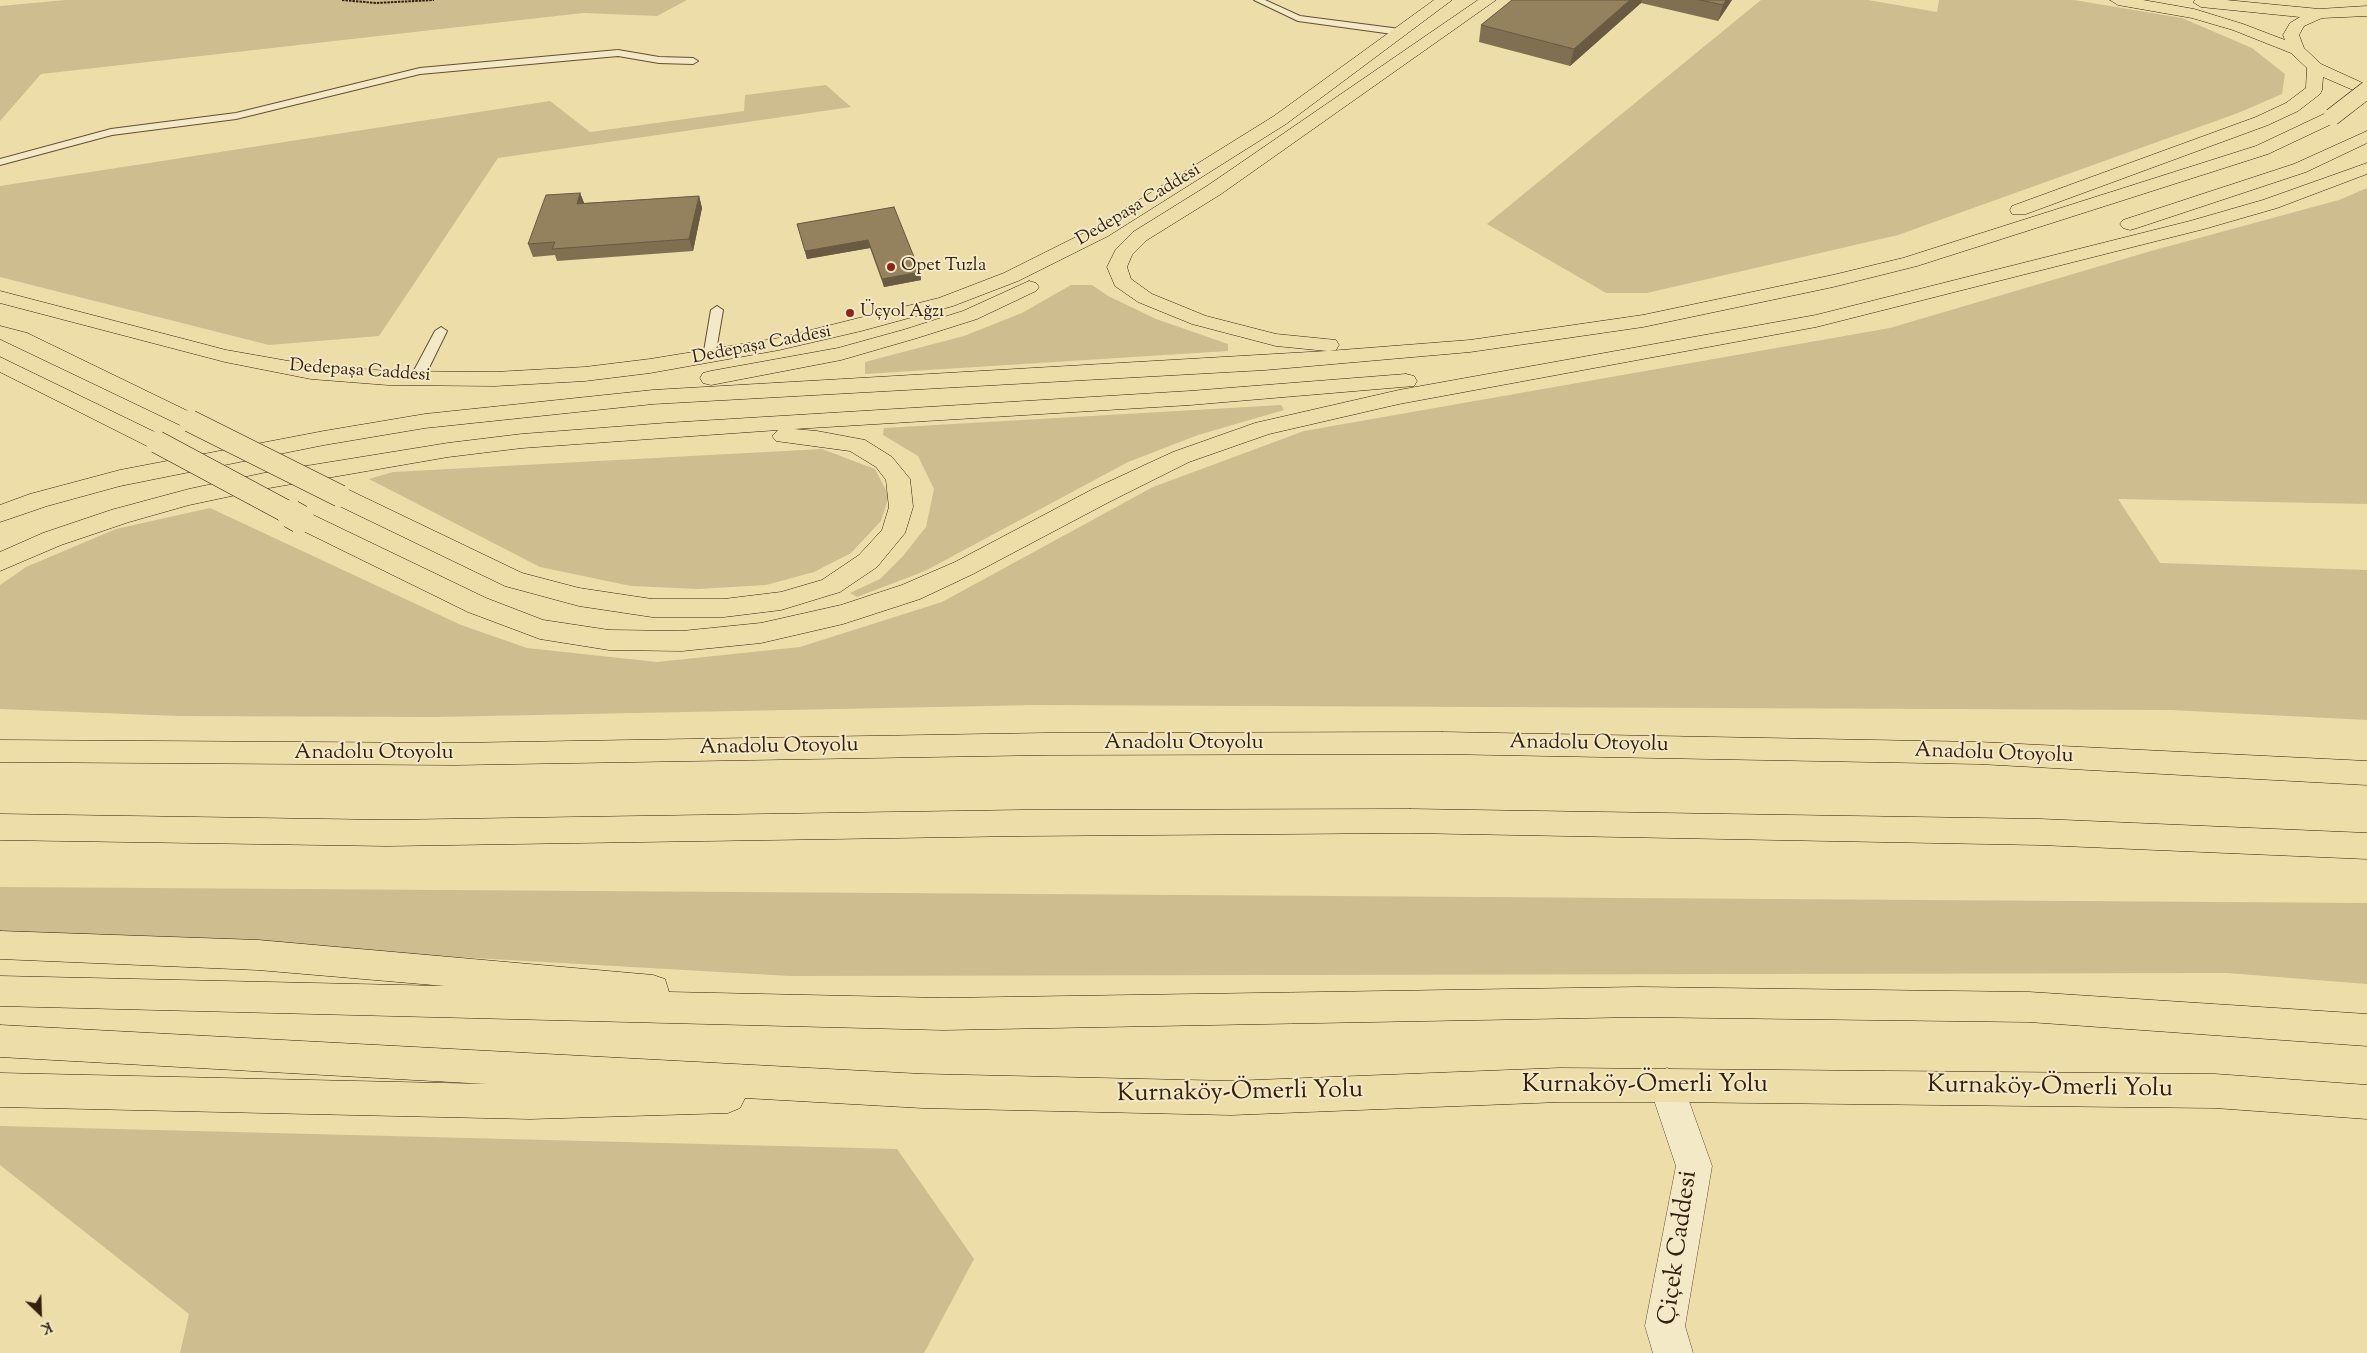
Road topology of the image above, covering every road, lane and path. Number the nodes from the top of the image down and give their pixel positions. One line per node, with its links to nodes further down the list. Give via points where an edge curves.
1 (342, 0): 2 (path, via 376,3)
2 (434, 0)
3 (1258, 0): 10 (lane, via 1298,18)
4 (1444, 0): 10 (main road, Dedepaşa Caddesi)
5 (1488, 0): 25 (main road, Dedepaşa Caddesi, via 1214,190 1140,236 1123,253 1117,267 1122,282 1145,298 1199,320 1276,340 1356,345)
6 (2118, 0): 11 (main road, via 2194,14)
7 (2186, 0): 9 (main road)
8 (2359, 7): 9 (main road)
9 (2319, 14): 11 (main road, via 2298,23 2291,35)
10 (1400, 32): 18 (main road, Dedepaşa Caddesi, via 1280,120)
11 (2297, 50): 13 (main road)
12 (693, 61): 16 (lane, via 659,60 618,53 420,71 236,116 111,132)
13 (2316, 66): 14 (main road, via 2346,83); 20 (main road, via 2314,90 2292,107 2262,121 1889,257)
14 (2367, 90): 20 (main road, bridge, via 2332,117 2262,150 1910,262)
15 (2367, 136): 21 (main road, via 2300,168)
16 (0, 162)
17 (2367, 168): 21 (main road, via 2270,204 2224,217)
18 (1184, 180): 27 (main road, Dedepaşa Caddesi, via 1101,232 1011,277 946,302 854,327); 30 (main road, via 1064,267 1021,292 970,314 910,334 840,354 764,370)
19 (0, 297): 29 (main road, Dedepaşa Caddesi, via 244,360 311,372)
20 (1742, 301): 25 (main road, via 1644,321)
21 (1889, 303): 26 (main road)
22 (717, 310): 27 (lane)
23 (441, 331): 29 (lane)
24 (0, 332): 31 (main road, bridge, via 19,338 514,580 579,597 652,608 724,608 771,602 831,586 868,562 893,533 902,508 898,479 884,462 857,445 817,438 706,435)
25 (1537, 336): 30 (main road, via 1470,346 1265,363 653,397)
26 (1740, 336): 28 (main road, bridge, via 1399,397 1263,428 1181,457 911,592 844,614 761,633 682,641 609,640 540,629 478,605 300,519 157,442); 31 (main road, via 1480,374 1364,385 800,420)
27 (709, 357): 29 (main road, Dedepaşa Caddesi, via 585,374)
28 (0, 364)
29 (417, 378)
30 (426, 421): 32 (main road, via 120,478)
31 (522, 441): 33 (main road, via 375,461 189,497 52,539)
32 (0, 514)
33 (0, 562)
34 (0, 751): 35 (main road, Anadolu Otoyolu, via 455,754 1046,744 1442,743 1745,746 1979,753)
35 (2367, 773)
36 (0, 827): 37 (main road, via 387,833 1410,821 2040,832)
37 (2367, 846)
38 (0, 945): 40 (main road, via 258,956)
39 (0, 991): 40 (main road)
40 (943, 1014): 41 (main road, via 1638,1002 2029,1007)
41 (2367, 1030)
42 (0, 1041): 45 (main road)
43 (1667, 1086): 45 (main road, Kurnaköy-Ömerli Yolu, via 1560,1085 1231,1098); 46 (main road, Kurnaköy-Ömerli Yolu, via 2215,1091); 47 (street, Çiçek Caddesi, via 1694,1166 1665,1326)
44 (0, 1090): 45 (main road, via 530,1102)
45 (922, 1091)
46 (2367, 1102)
47 (1673, 1353)

